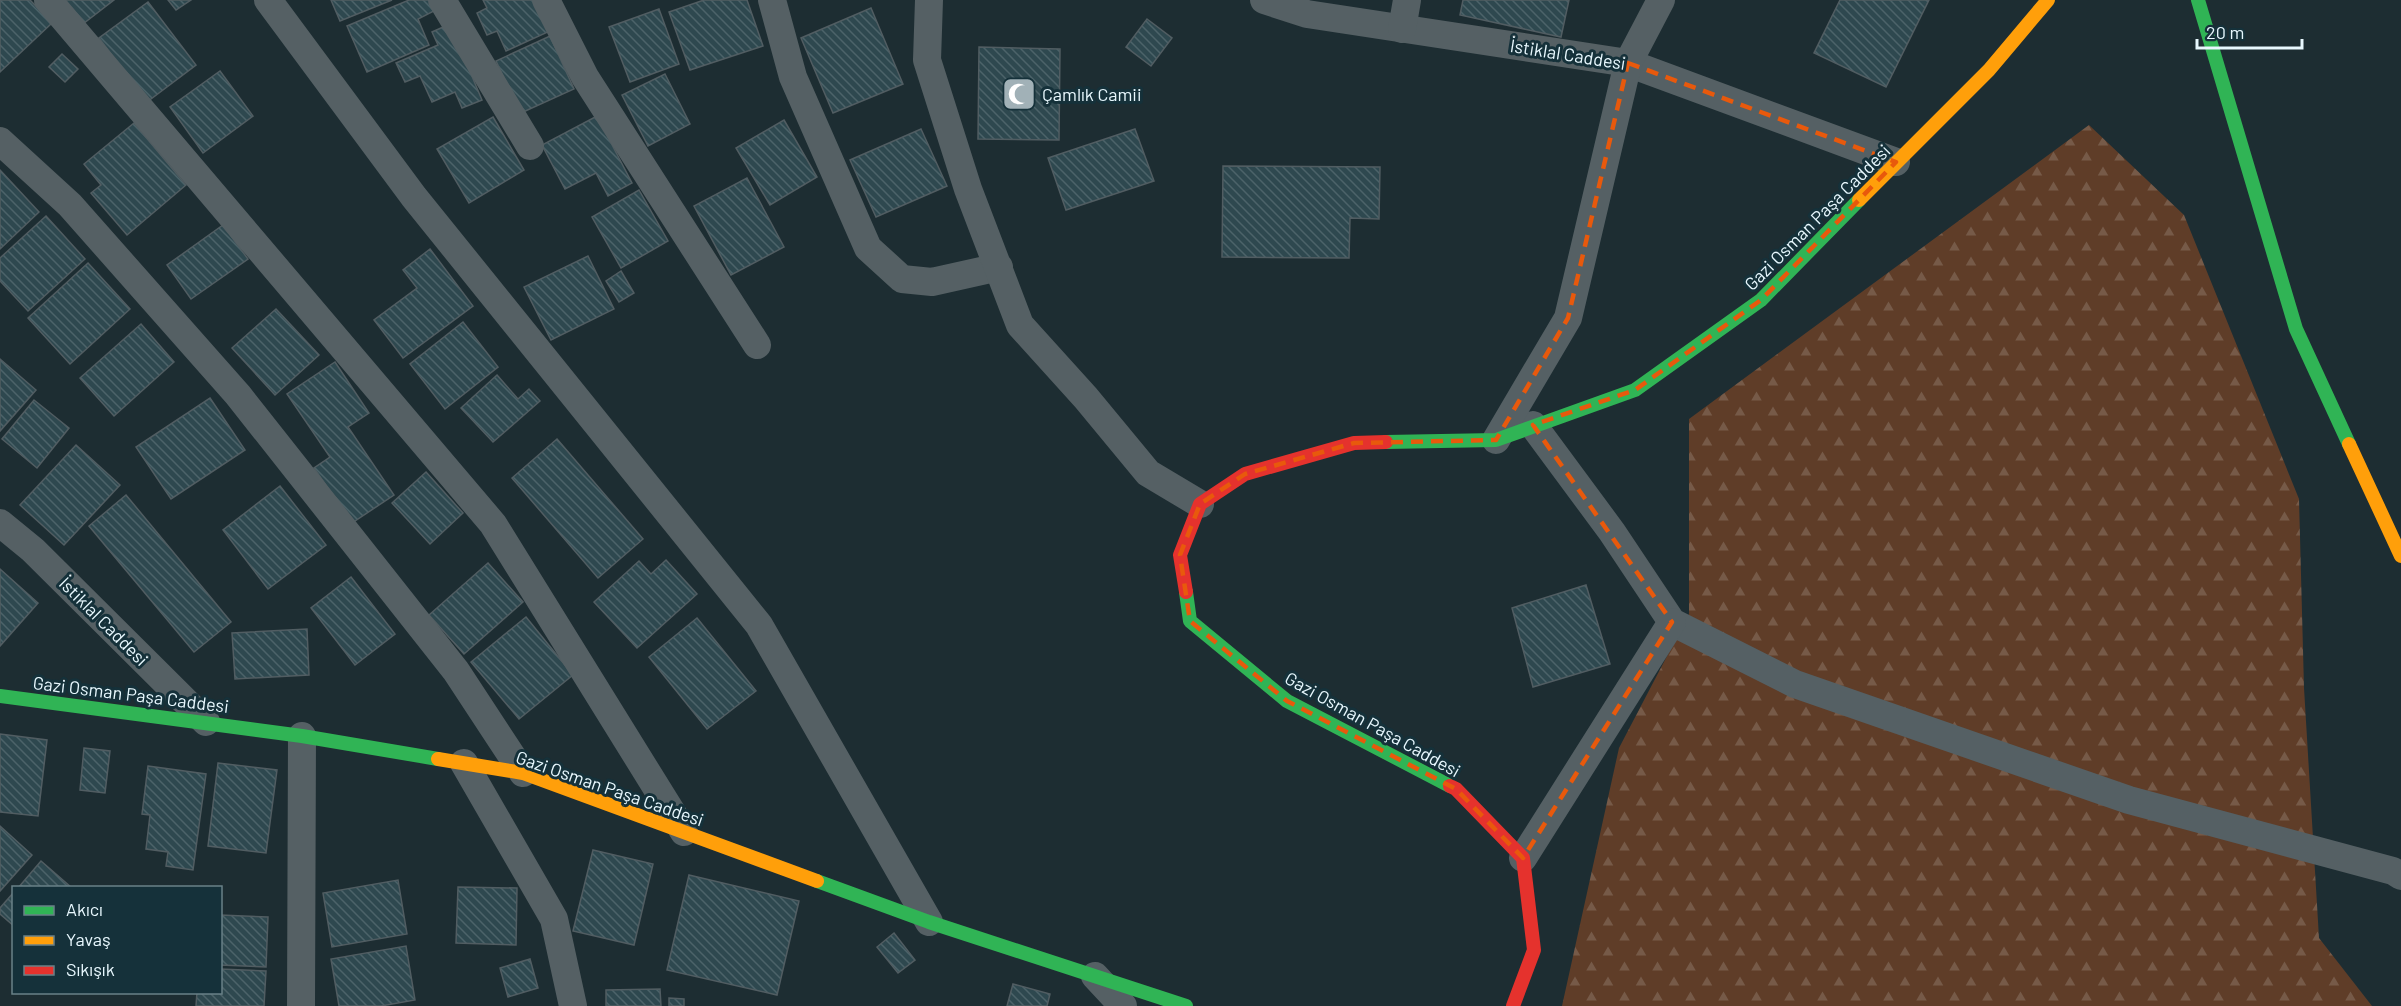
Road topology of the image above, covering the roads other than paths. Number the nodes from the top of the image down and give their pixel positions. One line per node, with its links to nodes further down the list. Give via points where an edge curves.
1 (48, 0): 30 (street, via 493,524)
2 (268, 0): 33 (street, via 414,197 759,625)
3 (442, 0): 15 (street)
4 (546, 0): 18 (street, via 585,77)
5 (772, 0): 17 (street, via 793,77 868,248 902,279 932,282)
6 (929, 0): 17 (street, via 927,60 968,189)
7 (1264, 0): 12 (street, İstiklal Caddesi, via 1307,15)
8 (1407, 0): 12 (street)
9 (1661, 0): 13 (street)
10 (2048, 0): 16 (street, Gazi Osman Paşa Caddesi, via 1989,70)
11 (2198, 0): 23 (street, via 2296,329)
12 (1402, 29): 13 (street, İstiklal Caddesi)
13 (1628, 63): 16 (street, İstiklal Caddesi); 20 (street, via 1568,318)
14 (0, 141): 29 (street, via 70,205 238,395 456,671)
15 (530, 146)
16 (1896, 162): 19 (street, Gazi Osman Paşa Caddesi, via 1761,300 1635,390)
17 (999, 267): 21 (street, via 1020,325 1149,473)
18 (757, 345)
19 (1533, 425): 20 (street, Gazi Osman Paşa Caddesi); 24 (street)
20 (1496, 440): 21 (street, Gazi Osman Paşa Caddesi, via 1354,443 1245,474)
21 (1200, 504): 31 (street, Gazi Osman Paşa Caddesi, via 1180,555 1190,621 1287,701 1456,789)
22 (0, 523): 26 (street, İstiklal Caddesi, via 33,550)
23 (2401, 556)
24 (1672, 622): 31 (street); 32 (street, via 1795,684 2129,800)
25 (0, 696): 26 (street, Gazi Osman Paşa Caddesi)
26 (206, 722): 27 (street, Gazi Osman Paşa Caddesi)
27 (302, 736): 28 (street, Gazi Osman Paşa Caddesi); 35 (street)
28 (464, 763): 29 (street, Gazi Osman Paşa Caddesi); 36 (street, via 554,919)
29 (524, 773): 30 (street, Gazi Osman Paşa Caddesi)
30 (684, 832): 33 (street, Gazi Osman Paşa Caddesi)
31 (1523, 858): 39 (street, via 1534,950)
32 (2401, 876)
33 (929, 921): 34 (street, Gazi Osman Paşa Caddesi)
34 (1095, 976): 37 (street); 38 (street, Gazi Osman Paşa Caddesi)
35 (301, 1006)
36 (573, 1006)
37 (1123, 1006)
38 (1186, 1006)
39 (1513, 1006)

